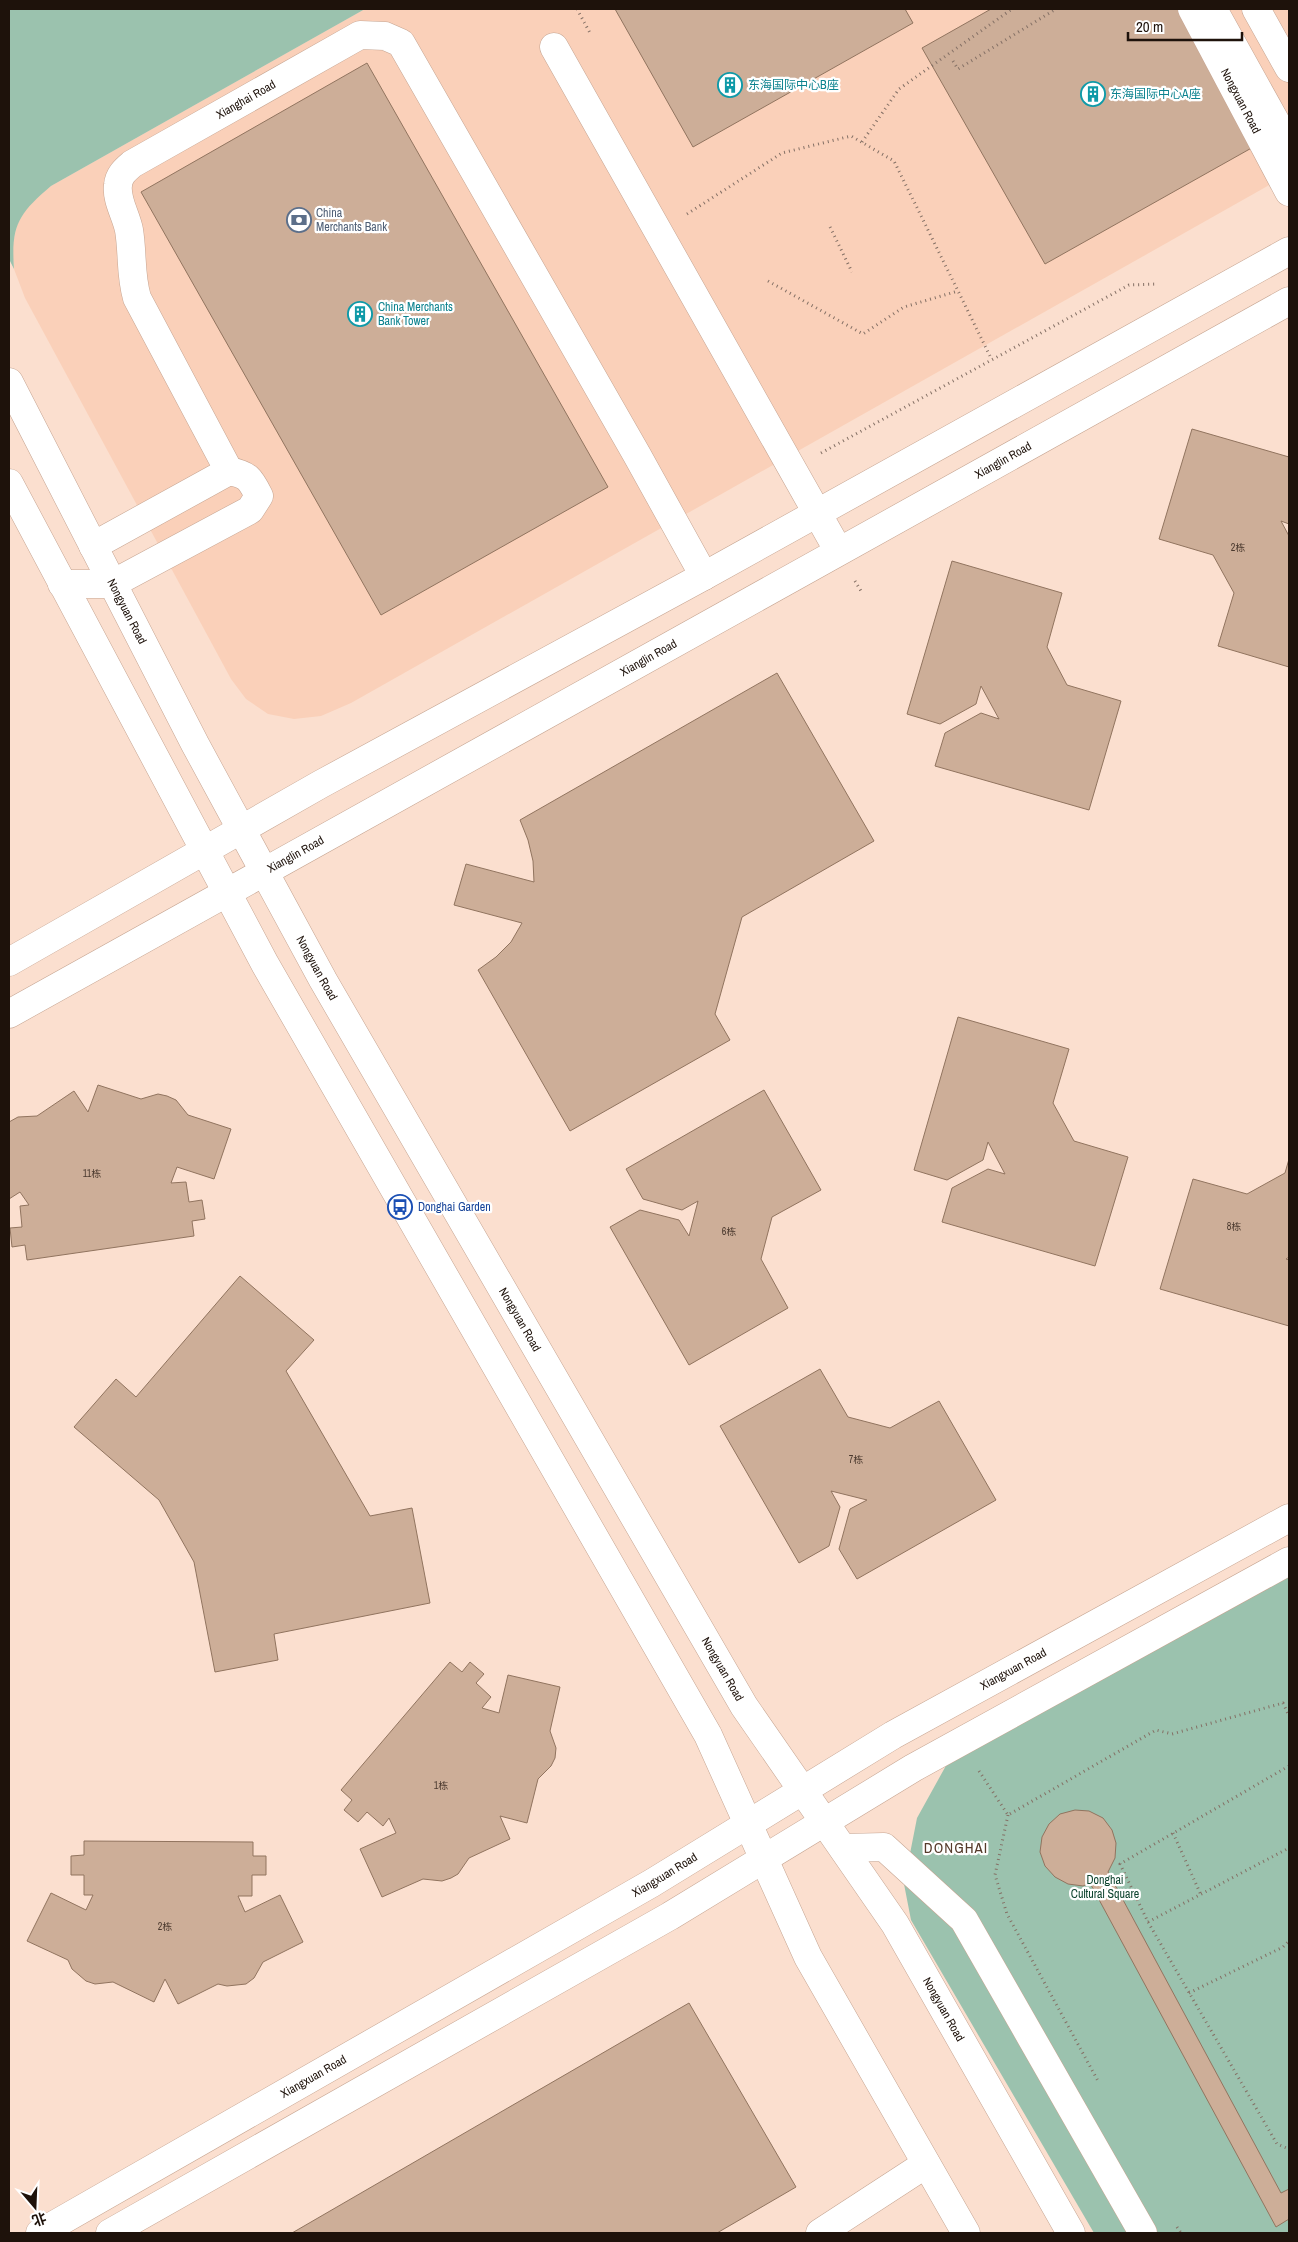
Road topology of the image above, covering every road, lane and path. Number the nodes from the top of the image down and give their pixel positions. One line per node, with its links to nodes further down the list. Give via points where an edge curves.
1 (576, 9): 7 (path)
2 (1012, 9): 11 (path, via 898,89)
3 (1056, 9): 9 (path, via 958,69)
4 (1192, 9): 13 (street, Nongxuan Road)
5 (1213, 9): 12 (street, Nongxuan Road)
6 (1256, 9): 10 (street)
7 (590, 32)
8 (554, 47): 15 (street)
9 (953, 61)
10 (1289, 68)
11 (862, 142): 15 (path, via 851,136 782,154); 20 (path, via 894,161)
12 (1289, 146)
13 (1289, 192)
14 (830, 227): 17 (path)
15 (659, 232): 24 (street)
16 (1289, 251): 27 (street)
17 (852, 272)
18 (768, 281): 20 (path, via 863,334 904,307)
19 (1162, 284): 22 (path, via 1129,285)
20 (958, 291): 22 (path)
21 (1289, 301): 29 (street, Xianglin Road)
22 (991, 358): 24 (path)
23 (9, 382): 28 (street, Nongyuan Road)
24 (792, 469): 27 (street)
25 (229, 471): 28 (street); 30 (street, Xianghai Road, via 137,298 130,268 129,229 120,202 120,175 132,164 360,35 385,36 400,43); 32 (street, via 245,475 259,496 250,510)
26 (9, 482): 31 (street)
27 (817, 513): 29 (street); 30 (street)
28 (93, 546): 31 (street); 32 (street, Nongyuan Road)
29 (838, 550): 35 (street, Xianglin Road)
30 (704, 576): 33 (street)
31 (62, 584): 32 (street); 34 (street)
32 (112, 584): 33 (street, Nongyuan Road)
33 (241, 830): 34 (street); 35 (street, Nongyuan Road)
34 (203, 851): 36 (street); 37 (street)
35 (265, 871): 36 (street, Xianglin Road); 44 (street, Nongyuan Road, via 323,980 744,1706)
36 (226, 892): 38 (street, Xianglin Road); 47 (street, via 703,1727)
37 (9, 962)
38 (9, 1014)
39 (1289, 1518): 44 (street, Xiangxuan Road, via 893,1735)
40 (1289, 1561): 42 (street)
41 (1289, 1716): 45 (path, via 1283,1703 1172,1734 1156,1730)
42 (960, 1742): 45 (path); 46 (street)
43 (1289, 1766): 48 (path)
44 (803, 1791): 46 (street, Nongyuan Road); 47 (street, Xiangxuan Road)
45 (1008, 1815): 56 (path, via 995,1875 1007,1914)
46 (824, 1822): 49 (street, Nongyuan Road); 51 (street)
47 (748, 1824): 51 (street); 60 (street, Xiangxuan Road, via 644,1888)
48 (1173, 1833): 52 (path); 53 (path, via 1120,1864)
49 (843, 1848): 64 (street, Nongyuan Road, via 895,1924); 65 (street, via 884,1847 964,1920)
50 (1289, 1848): 52 (path)
51 (764, 1860): 58 (street, via 808,1957); 61 (street)
52 (1201, 1895): 53 (path)
53 (1148, 1922): 55 (path)
54 (1289, 1941): 55 (path)
55 (1190, 1993): 57 (path, via 1277,2144)
56 (1101, 2086)
57 (1289, 2149)
58 (926, 2164): 62 (street); 63 (street)
59 (1176, 2225): 66 (path)
60 (40, 2233)
61 (110, 2233)
62 (820, 2233)
63 (966, 2233)
64 (1071, 2233)
65 (1143, 2233)
66 (1181, 2233)

